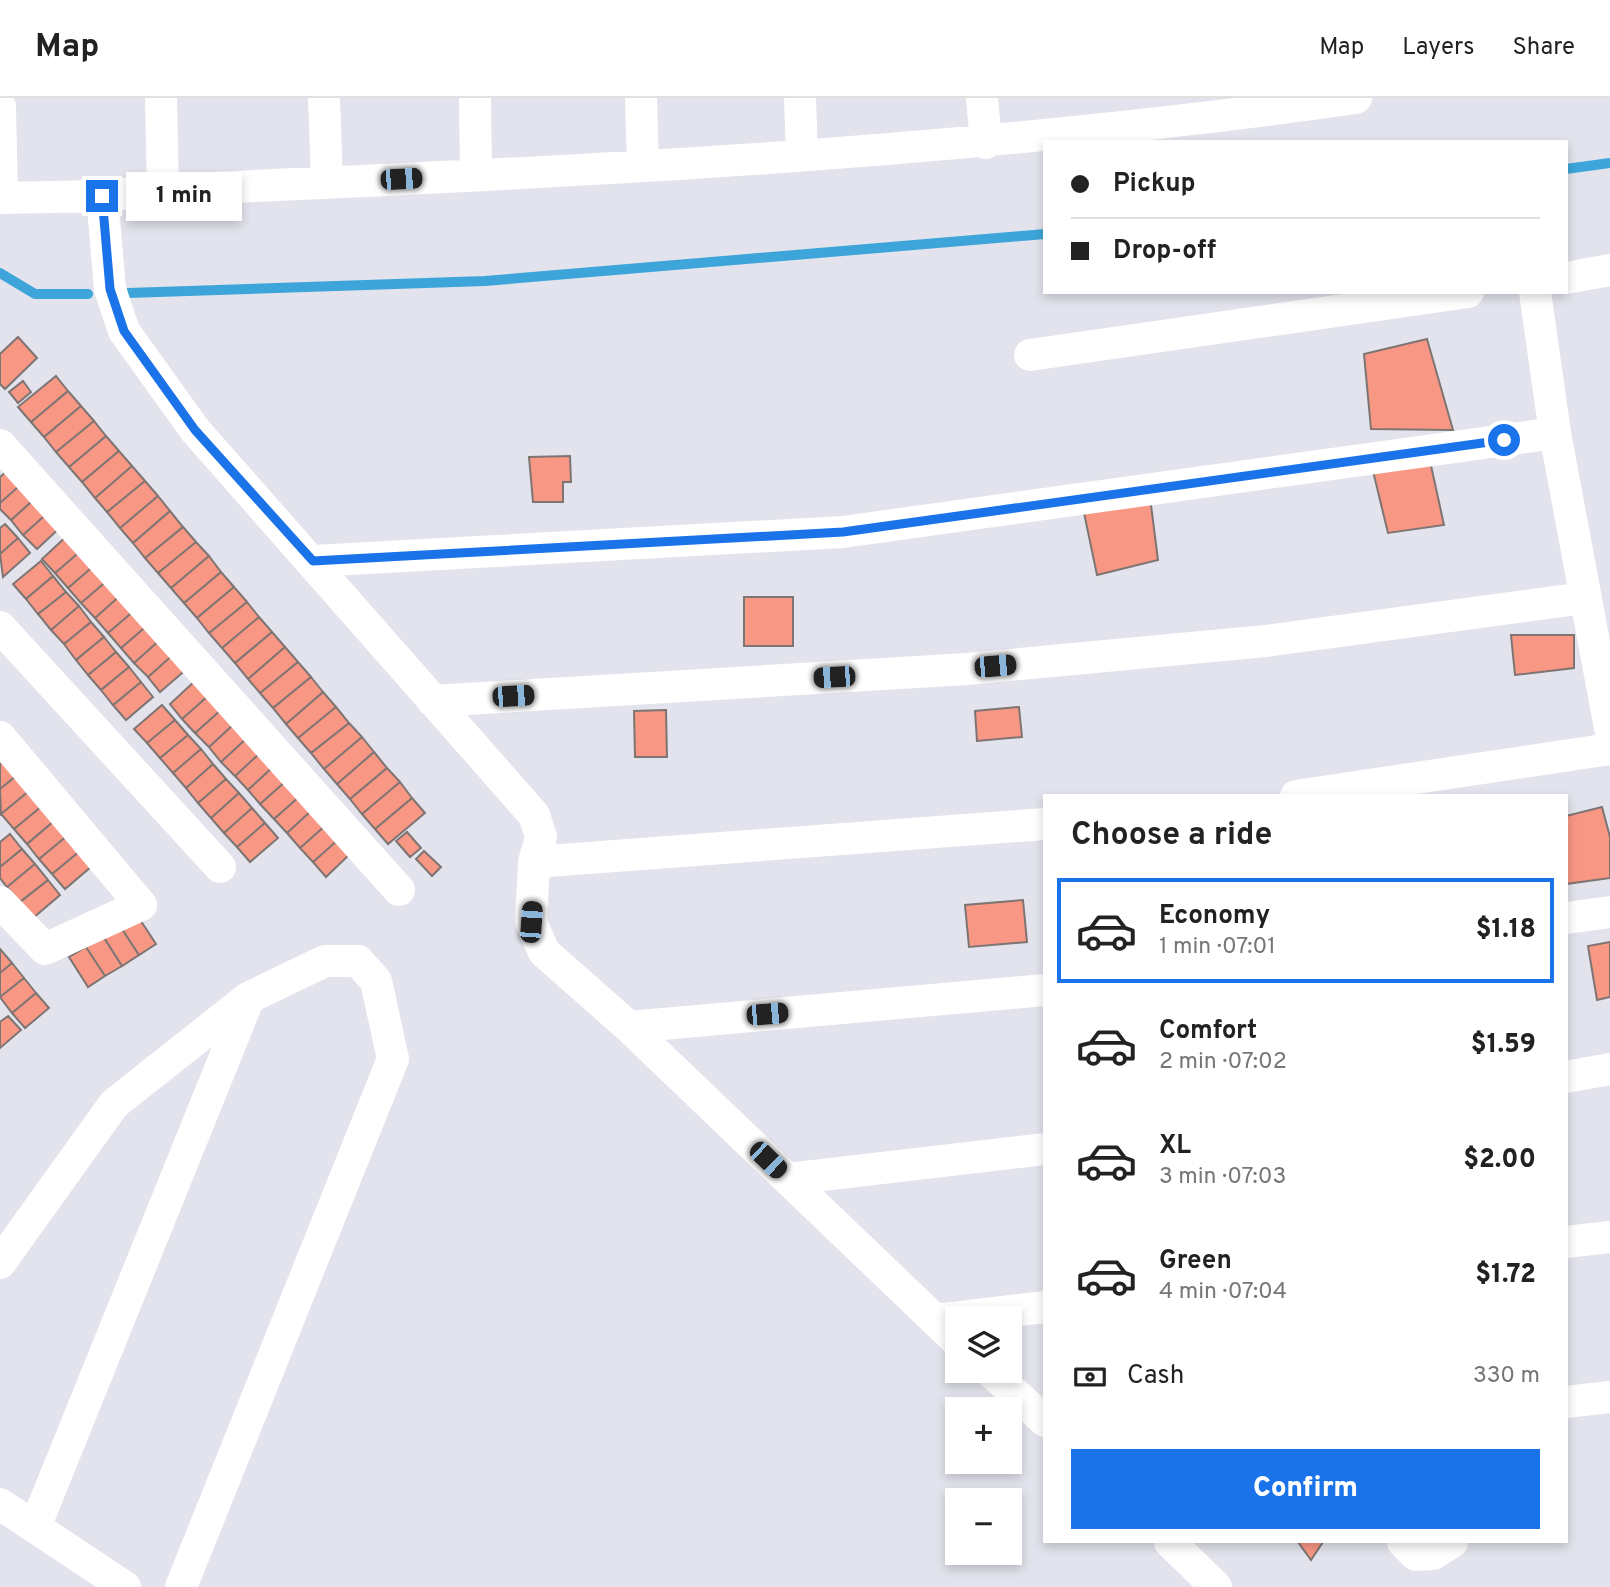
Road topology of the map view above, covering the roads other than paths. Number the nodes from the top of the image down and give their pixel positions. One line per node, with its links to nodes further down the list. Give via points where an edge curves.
1 (161, 98): 15 (street)
2 (324, 98): 14 (street)
3 (475, 98): 13 (street)
4 (641, 98): 12 (street)
5 (800, 98): 11 (street)
6 (982, 98): 10 (street)
7 (1350, 98): 9 (street)
8 (0, 106): 17 (street)
9 (1160, 111): 10 (street)
10 (986, 143): 11 (street)
11 (803, 154): 12 (street)
12 (643, 166): 13 (street)
13 (476, 175): 14 (street)
14 (327, 183): 15 (street)
15 (163, 190): 16 (street)
16 (102, 196): 17 (street); 25 (street, via 110,289 124,331 195,430)
17 (1, 198)
18 (1610, 271): 19 (street)
19 (1568, 278)
20 (1454, 294): 22 (street)
21 (1535, 294): 23 (street)
22 (1030, 355)
23 (1555, 433): 25 (street, via 843,532); 26 (street)
24 (0, 445): 36 (street)
25 (313, 561): 28 (street)
26 (1584, 598): 28 (street, via 1266,640 967,669); 29 (street)
27 (0, 627): 35 (street)
28 (433, 701): 34 (street, via 534,815 541,837)
29 (1610, 728)
30 (0, 737): 37 (street, via 141,905 45,949)
31 (1610, 749): 32 (street)
32 (1309, 794)
33 (1043, 824): 34 (street)
34 (534, 862): 42 (street, via 531,922 544,952)
35 (220, 867)
36 (398, 890)
37 (0, 902)
38 (1610, 912): 39 (street)
39 (1568, 918)
40 (1043, 990): 42 (street)
41 (248, 998): 49 (street, via 114,1104); 56 (street); 61 (street, via 325,961 358,961 376,981 393,1059)
42 (629, 1027): 46 (street)
43 (1610, 1069): 44 (street)
44 (1568, 1077)
45 (1043, 1149): 46 (street)
46 (788, 1179): 52 (street)
47 (1610, 1237): 48 (street)
48 (1568, 1242)
49 (0, 1263)
50 (1043, 1307): 51 (street)
51 (1022, 1313)
52 (945, 1330)
53 (1003, 1383): 54 (street)
54 (1043, 1419)
55 (0, 1504): 56 (street)
56 (35, 1527): 60 (street)
57 (1171, 1543): 62 (street)
58 (1404, 1543): 59 (street, via 1416,1555 1433,1554)
59 (1450, 1543)
60 (125, 1587)
61 (181, 1587)
62 (1216, 1587)

